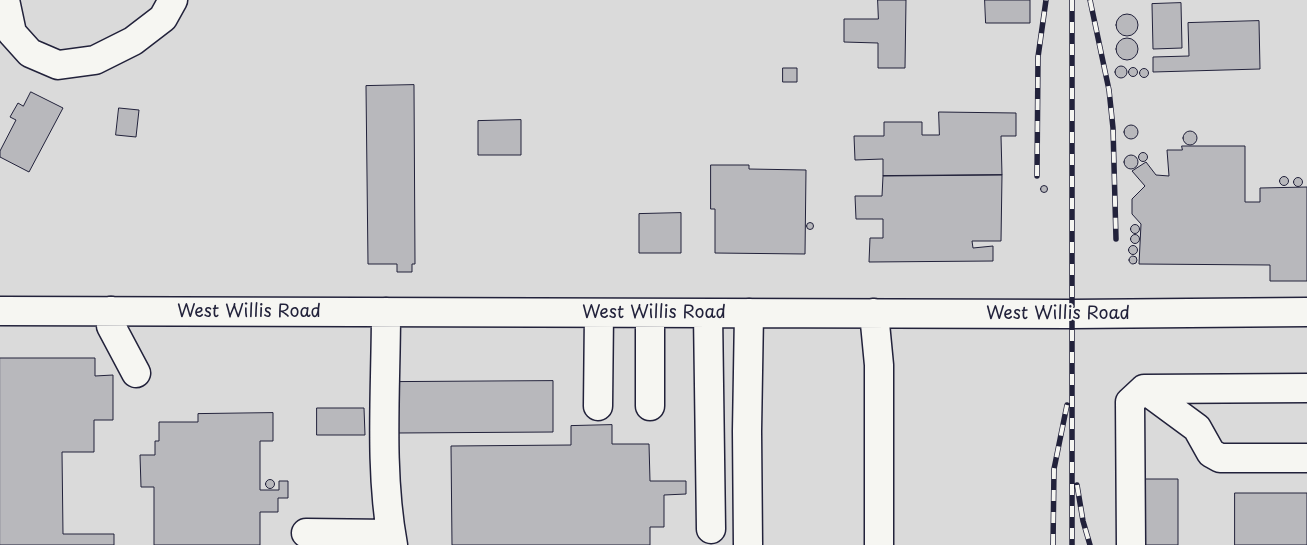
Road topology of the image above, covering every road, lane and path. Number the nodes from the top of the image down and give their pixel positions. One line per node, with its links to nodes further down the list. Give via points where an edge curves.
1 (5, 0): 2 (street, via 12,33 30,53 58,65 96,60 133,41 163,18)
2 (173, 0)
3 (0, 310): 4 (street, West Willis Road)
4 (111, 311): 5 (street, West Willis Road); 12 (street, via 111,326)
5 (386, 312): 7 (street, West Willis Road); 20 (street, via 384,438)
6 (1307, 312): 11 (street, West Willis Road)
7 (599, 313): 8 (street, West Willis Road); 15 (street)
8 (650, 313): 9 (street, West Willis Road); 16 (street)
9 (708, 313): 10 (street, West Willis Road); 18 (street)
10 (749, 313): 11 (street, West Willis Road); 21 (street)
11 (874, 313): 22 (street, via 879,365)
12 (136, 373)
13 (1307, 388): 14 (street)
14 (1144, 390): 17 (street, via 1197,428 1211,453 1220,458); 23 (street, via 1130,402)
15 (598, 406)
16 (650, 406)
17 (1307, 458)
18 (711, 529)
19 (306, 533): 20 (street)
20 (392, 540)
21 (748, 545)
22 (879, 545)
23 (1131, 545)

